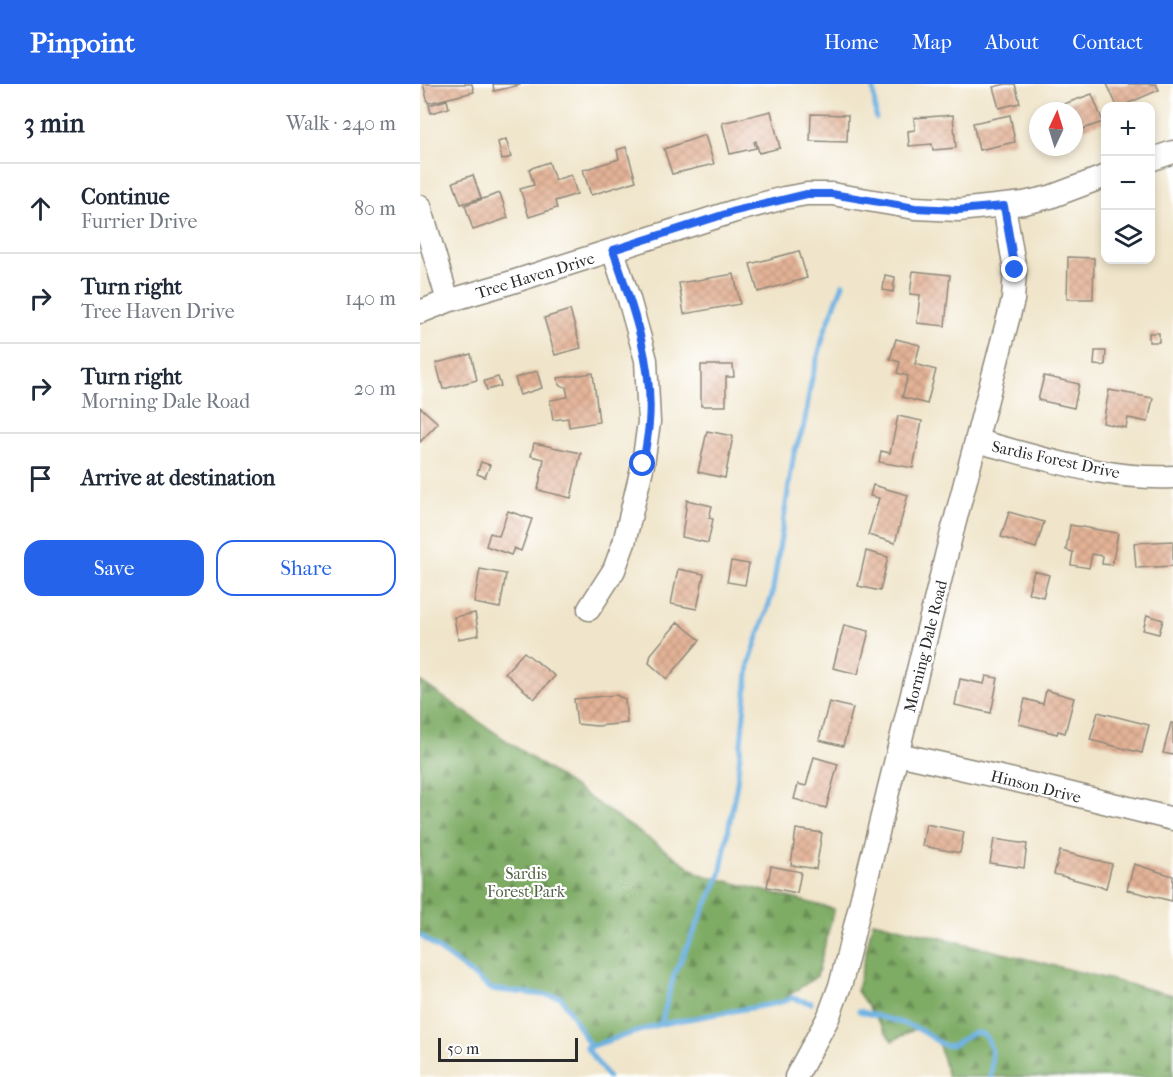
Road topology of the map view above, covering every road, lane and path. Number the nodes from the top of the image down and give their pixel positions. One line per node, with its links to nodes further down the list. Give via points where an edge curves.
1 (1173, 152): 2 (street)
2 (1155, 158)
3 (1101, 178): 5 (street, Tree Haven Drive, via 1050,196)
4 (420, 206): 7 (street)
5 (1004, 206): 6 (street, Tree Haven Drive, via 915,208 841,195 807,194 735,211); 9 (street, Morning Dale Road, via 1015,270 1013,300)
6 (613, 250): 7 (street, Tree Haven Drive); 11 (street, via 646,360 649,422 624,543 614,570)
7 (448, 301): 8 (street, Tree Haven Drive)
8 (420, 312)
9 (976, 441): 10 (street, Sardis Forest Drive, via 1090,470); 12 (street, Morning Dale Road)
10 (1173, 477)
11 (589, 609)
12 (898, 754): 13 (street, Hinson Drive); 14 (street, Morning Dale Road, via 841,983 828,1018)
13 (1173, 819)
14 (796, 1077)

